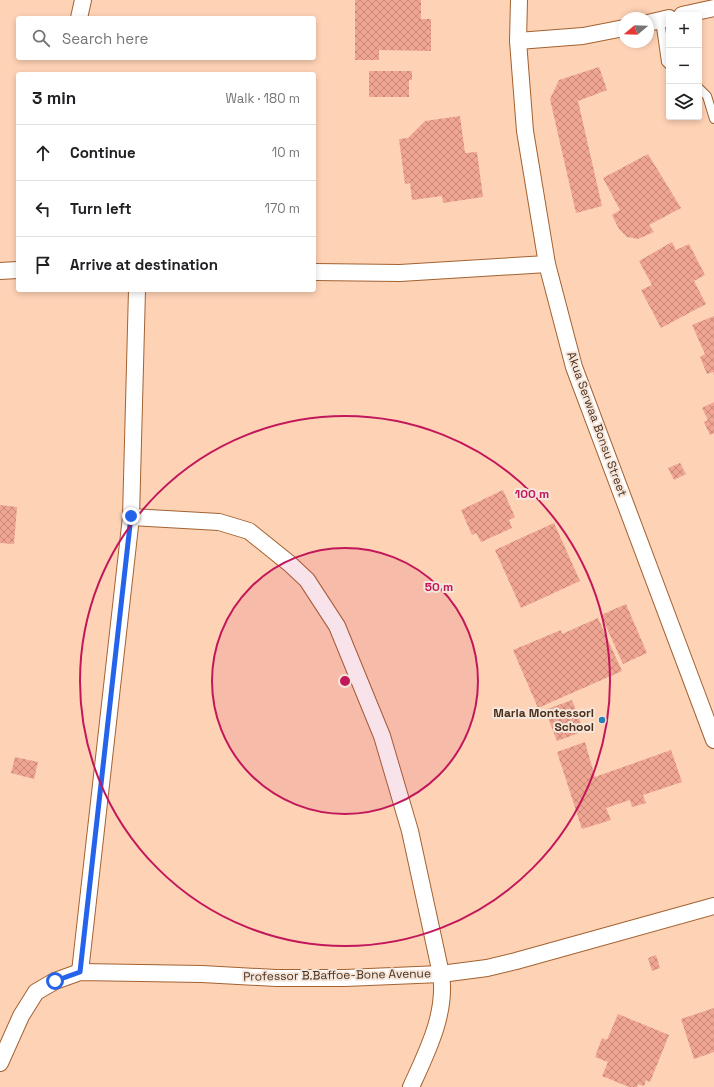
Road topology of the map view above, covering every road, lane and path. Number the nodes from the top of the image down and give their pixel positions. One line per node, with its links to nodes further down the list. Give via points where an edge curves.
1 (83, 0): 5 (street)
2 (519, 0): 8 (street, Akua Serwaa Bonsu Street)
3 (714, 8): 4 (street)
4 (696, 12)
5 (79, 16)
6 (659, 20): 9 (lane)
7 (618, 29): 8 (street, via 583,36)
8 (518, 41): 12 (street, Akua Serwaa Bonsu Street, via 525,132)
9 (666, 62)
10 (702, 91): 11 (lane, via 707,96)
11 (714, 119)
12 (547, 264): 15 (street, via 400,273); 18 (street, Akua Serwaa Bonsu Street, via 574,368)
13 (16, 270): 14 (street)
14 (0, 271)
15 (316, 272)
16 (137, 292): 17 (street)
17 (131, 516): 20 (street); 21 (street, via 219,522 249,531 307,580 338,626 382,736 410,831)
18 (714, 740)
19 (714, 906): 21 (street, Professor B.Baffoe-Bone Avenue, via 516,962)
20 (80, 972): 21 (street, Professor B.Baffoe-Bone Avenue, via 276,978); 22 (street, Professor B.Baffoe-Bone Avenue, via 55,981 36,992 21,1016)
21 (441, 974): 23 (street, via 444,990 438,1021)
22 (0, 1063)
23 (411, 1087)

